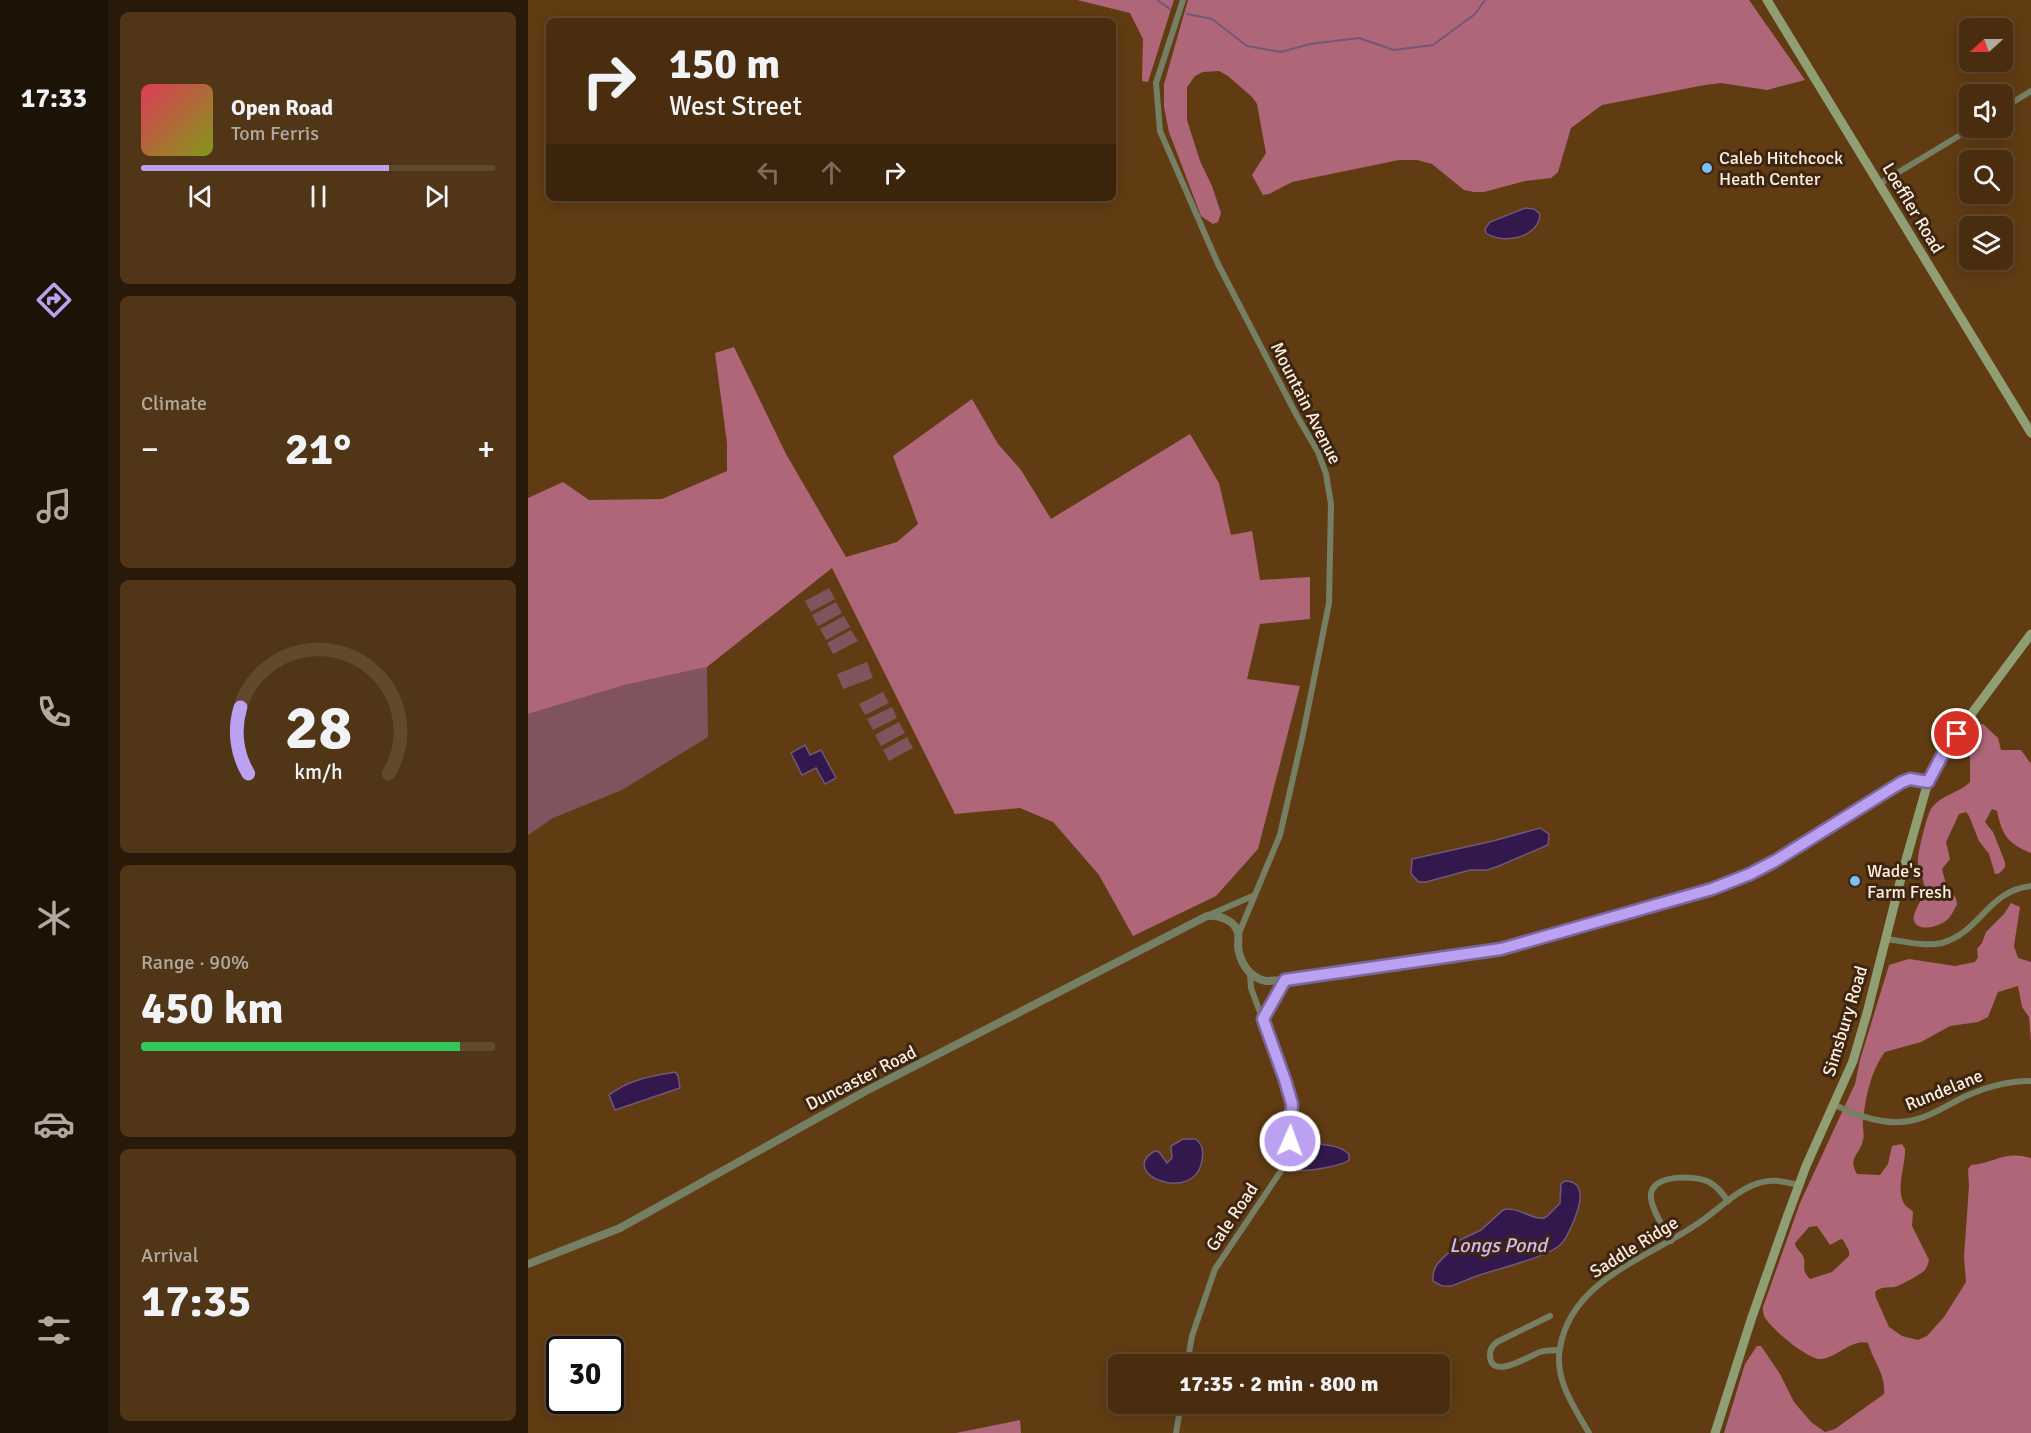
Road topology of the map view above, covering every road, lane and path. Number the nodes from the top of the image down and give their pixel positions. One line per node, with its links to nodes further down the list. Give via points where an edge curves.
1 (1183, 0): 11 (street, Mountain Avenue, via 1156,83 1160,131 1218,264 1318,452 1331,504 1329,603 1308,712 1280,835)
2 (1767, 0): 6 (main road, Loeffler Road)
3 (2031, 91): 4 (street)
4 (2013, 102)
5 (1959, 136): 6 (street)
6 (1879, 184): 7 (main road, Loeffler Road)
7 (2031, 433)
8 (2031, 634): 9 (main road, Simsbury Road, via 1946,748)
9 (1928, 782): 14 (main road, Simsbury Road); 16 (street, via 1902,782 1775,861 1712,889 1501,949)
10 (2031, 886): 14 (street, via 2000,897 1965,931 1943,942)
11 (1255, 895): 12 (street, Duncaster Road); 13 (street, Mountain Avenue)
12 (1208, 916): 13 (street, via 1222,917); 23 (street, Duncaster Road, via 864,1092 620,1228)
13 (1239, 933): 15 (street, Mountain Avenue, via 1242,962)
14 (1886, 939): 19 (main road, Simsbury Road, via 1856,1051)
15 (1250, 973): 16 (street, via 1264,981); 17 (street, Gale Road, via 1251,988)
16 (1285, 980): 17 (street)
17 (1263, 1019): 26 (street, Gale Road, via 1292,1104 1289,1159 1215,1269)
18 (2031, 1081): 19 (street, Rundelane, via 1990,1086 1927,1116 1905,1122 1866,1118)
19 (1834, 1105): 20 (main road, Simsbury Road)
20 (1799, 1185): 21 (street, Saddle Ridge, via 1768,1180 1751,1185); 30 (main road, Simsbury Road)
21 (1728, 1201): 22 (street, Saddle Ridge); 22 (street, via 1715,1186 1703,1180 1675,1178 1659,1184 1652,1190 1651,1199)
22 (1671, 1240): 25 (street, Saddle Ridge, via 1595,1287 1574,1313)
23 (528, 1264)
24 (1551, 1316): 25 (street, via 1497,1342 1491,1348 1490,1358 1503,1368 1544,1351)
25 (1559, 1350): 29 (street, Saddle Ridge, via 1563,1385)
26 (1189, 1354)
27 (1179, 1414): 28 (street)
28 (1176, 1433)
29 (1589, 1433)
30 (1715, 1433)

